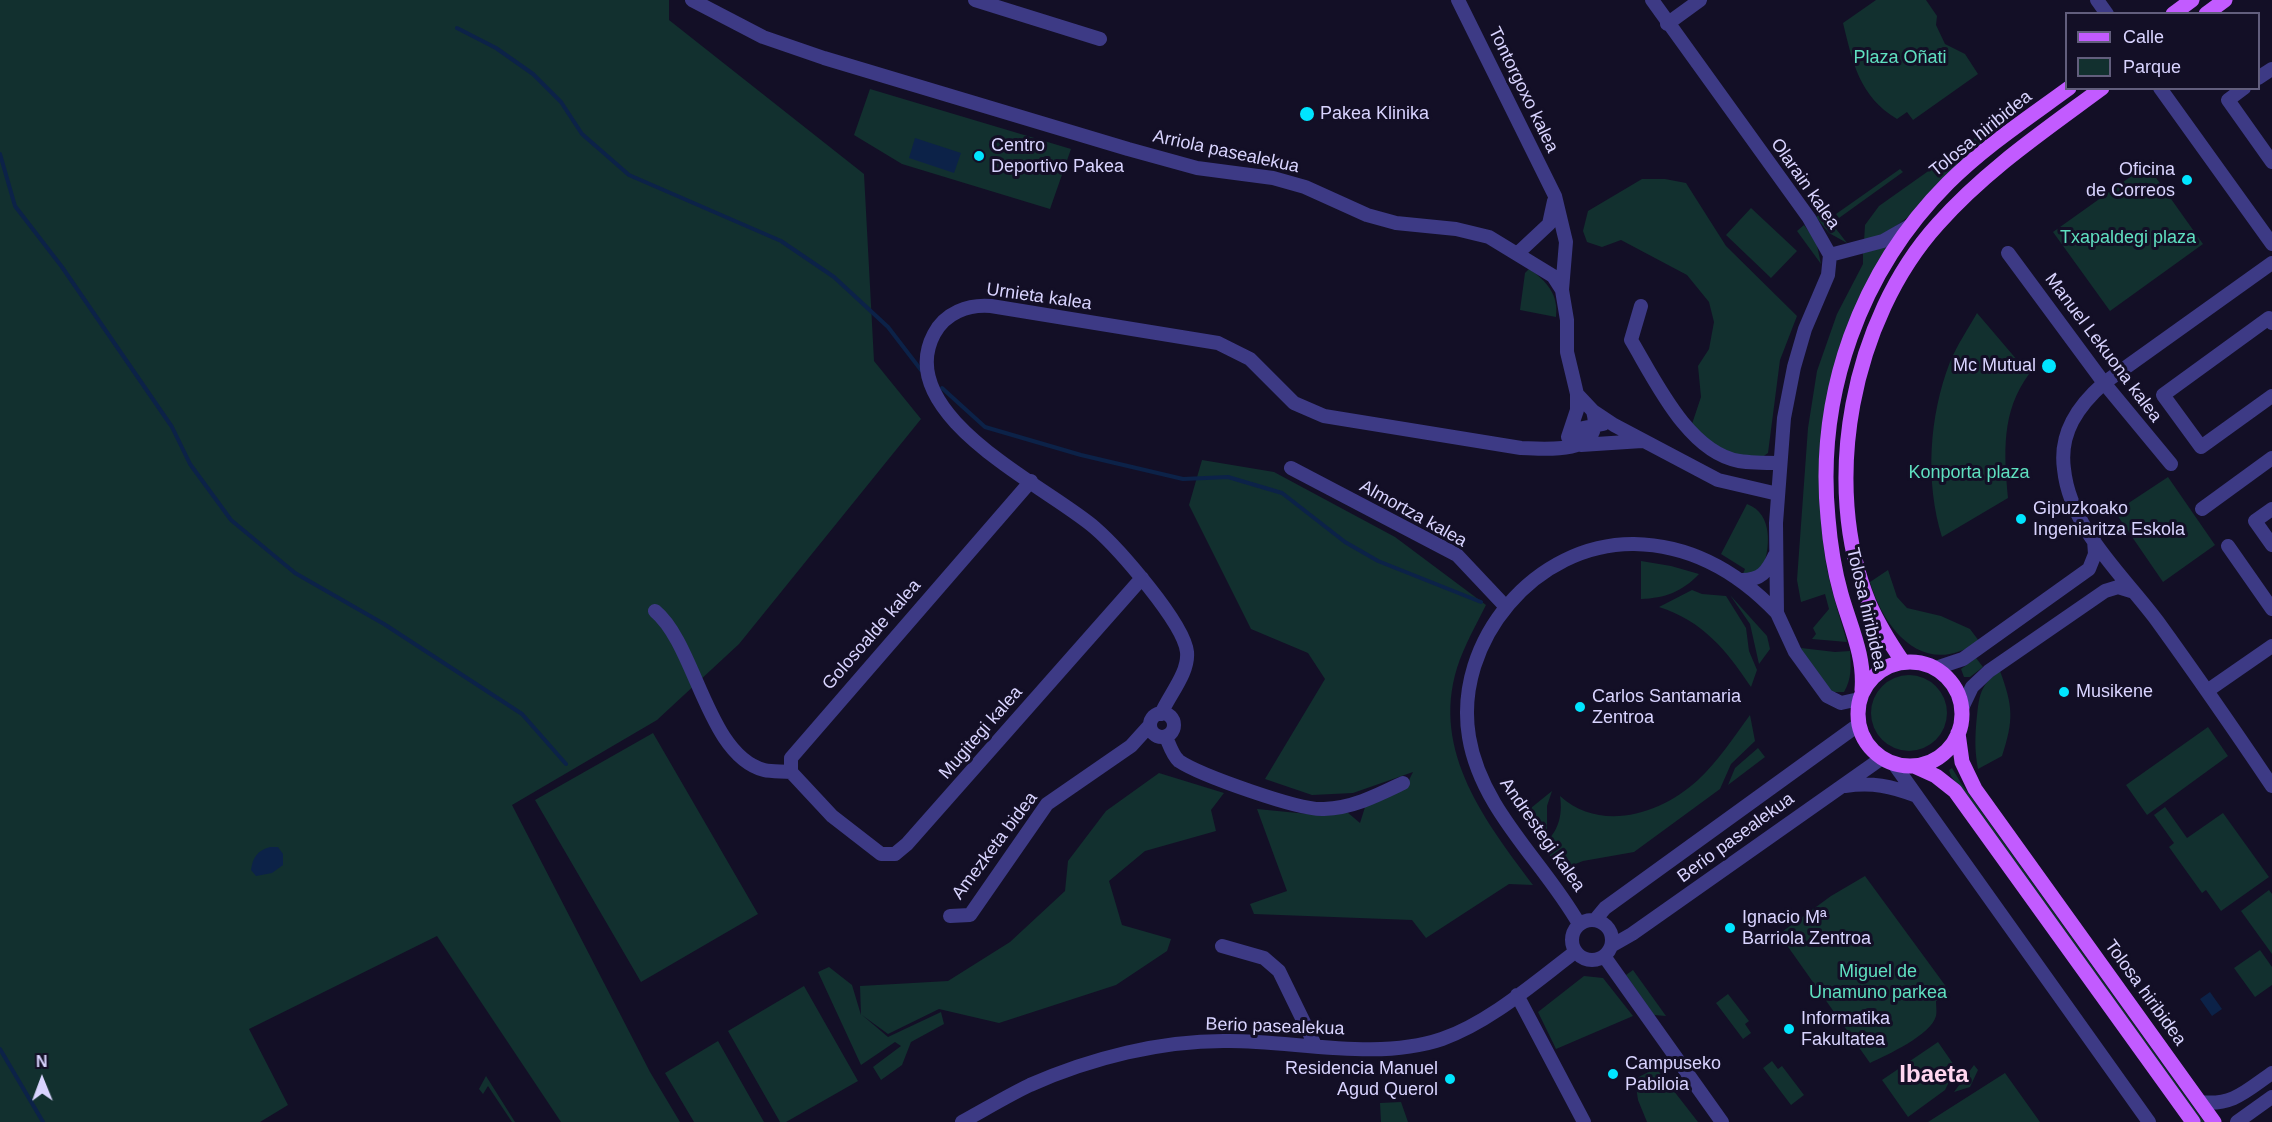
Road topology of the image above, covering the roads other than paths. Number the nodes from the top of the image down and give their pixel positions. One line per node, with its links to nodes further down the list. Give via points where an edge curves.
1 (692, 0): 20 (street, Arriola pasealekua, via 763,37 824,58 1176,164 1294,184 1396,223 1473,232)
2 (975, 0): 11 (street)
3 (1458, 0): 17 (street, Tontorgoxo kalea)
4 (1652, 0): 10 (street, Olarain kalea)
5 (1700, 0): 10 (street)
6 (2192, 0): 8 (main road)
7 (2225, 0): 9 (main road)
8 (2176, 12)
9 (2209, 12)
10 (1667, 24): 22 (street, Olarain kalea, via 1809,218)
11 (1101, 39)
12 (2066, 90): 18 (main road, Tolosa hiribidea, via 1948,183)
13 (2099, 90): 58 (main road, Tolosa hiribidea, via 2007,158 1938,224 1887,300 1866,353 1854,393 1848,437 1849,515 1855,557 1869,603)
14 (2161, 90): 19 (street)
15 (2241, 90): 16 (street, via 2228,100)
16 (2272, 162)
17 (1555, 196): 20 (street, via 1549,224); 24 (street, Tontorgoxo kalea, via 1566,242)
18 (1911, 225): 22 (street, via 1883,242); 61 (main road, Tolosa hiribidea, via 1892,251 1856,320 1834,389 1827,436 1827,516 1833,563 1860,653)
19 (2272, 244)
20 (1518, 253): 24 (street, Arriola pasealekua, via 1553,276)
21 (2008, 253): 27 (street, Manuel Lekuona kalea)
22 (1830, 255): 36 (street, Olarain kalea, via 1828,275 1794,367)
23 (2272, 263): 27 (street)
24 (1562, 290): 28 (street, via 1567,352)
25 (1641, 306): 36 (street, via 1631,340 1685,425 1718,454 1737,461)
26 (2272, 322): 29 (street, via 2269,318 2163,395 2201,447)
27 (2104, 383): 37 (street, Manuel Lekuona kalea); 43 (street, via 2076,411 2064,452 2068,492)
28 (1577, 394): 30 (street); 31 (street)
29 (2272, 396)
30 (1595, 417): 31 (street); 32 (street); 33 (street, via 1593,435)
31 (1571, 434): 33 (street); 34 (street)
32 (1643, 441): 33 (street, Urnieta kalea); 40 (street, via 1718,480)
33 (1581, 445): 34 (street, Urnieta kalea)
34 (1545, 449): 39 (street, Urnieta kalea, via 1324,416 1294,404 1250,359 1218,343 991,306 967,307 938,327 927,352 927,373 934,394 974,442)
35 (2272, 458): 41 (street)
36 (1780, 463): 40 (street, Olarain kalea)
37 (2170, 464)
38 (1291, 468): 52 (street, Almortza kalea, via 1457,555)
39 (1031, 481): 49 (street, Urnieta kalea, via 1096,529); 70 (street, Golosoalde kalea, via 799,747 791,758)
40 (1778, 494): 46 (street, Olarain kalea)
41 (2202, 509)
42 (2272, 509): 44 (street, via 2255,522)
43 (2093, 538): 47 (street); 48 (street, via 2096,554)
44 (2272, 545)
45 (2228, 546): 53 (street)
46 (1775, 555): 50 (street, via 1760,578); 55 (street, Olarain kalea)
47 (2112, 565): 48 (street); 51 (street); 56 (street, via 2130,574)
48 (2089, 569): 59 (street, via 1963,659)
49 (1142, 578): 63 (street, Urnieta kalea, via 1179,631 1187,652 1183,672); 70 (street, Mugitegi kalea, via 895,854 881,854 832,816)
50 (1742, 580): 52 (street, Andrestegi kalea, via 1713,562 1680,551 1657,546 1613,546 1553,567); 55 (street, Andrestegi kalea)
51 (2131, 591): 56 (street); 62 (street, via 2118,587 2105,591 1989,671 1972,687)
52 (1506, 607): 77 (street, Andrestegi kalea, via 1487,636 1470,687 1467,711 1473,757 1489,794)
53 (2272, 609)
54 (655, 611): 70 (street, via 675,632 697,688 735,749 745,760 766,771)
55 (1777, 613): 61 (street, via 1790,644 1827,696 1841,703)
56 (2157, 620): 60 (street)
57 (2272, 646): 60 (street)
58 (1903, 662): 59 (main road); 61 (main road, via 1877,672)
59 (1936, 668): 62 (main road, via 1956,689)
60 (2207, 691): 72 (street)
61 (1861, 694): 65 (main road)
62 (1962, 708): 66 (main road)
63 (1161, 714): 64 (street, Amezketa bidea); 67 (street, via 1170,717 1173,724)
64 (1150, 724): 67 (street, via 1154,734); 75 (street, Amezketa bidea, via 1131,746 1047,804 970,915)
65 (1858, 725): 68 (main road, via 1863,738); 76 (street, Berio pasealekua, via 1605,908)
66 (1958, 733): 69 (main road, via 1945,752); 85 (main road, Tolosa hiribidea, via 1962,762 1975,789)
67 (1166, 737): 71 (street, via 1177,759 1206,776 1322,810 1359,803)
68 (1888, 761): 69 (main road); 73 (street, Berio pasealekua); 74 (street)
69 (1914, 766): 90 (main road, Tolosa hiribidea, via 1955,791)
70 (791, 772)
71 (1403, 783)
72 (2272, 786)
73 (1837, 788): 74 (street, via 1882,784); 79 (street, Berio pasealekua)
74 (1917, 796): 89 (street)
75 (950, 916)
76 (1595, 920): 77 (street); 79 (street, via 1609,929)
77 (1579, 924): 80 (street, via 1572,934)
78 (1222, 946): 82 (street, via 1264,958 1279,971)
79 (1608, 951): 80 (street, via 1596,960 1586,960); 88 (street)
80 (1575, 952): 81 (street, Berio pasealekua)
81 (1517, 995): 82 (street, Berio pasealekua, via 1472,1025 1426,1043 1377,1049); 87 (street)
82 (1315, 1045): 86 (street, Berio pasealekua, via 1227,1041 1159,1046 1082,1065 1030,1085)
83 (2272, 1073): 85 (street, via 2235,1099 2218,1104)
84 (2272, 1097): 92 (street)
85 (2200, 1102): 91 (main road, Tolosa hiribidea)
86 (962, 1122)
87 (1584, 1122)
88 (1722, 1122)
89 (2149, 1122)
90 (2193, 1122)
91 (2214, 1122)
92 (2237, 1122)

